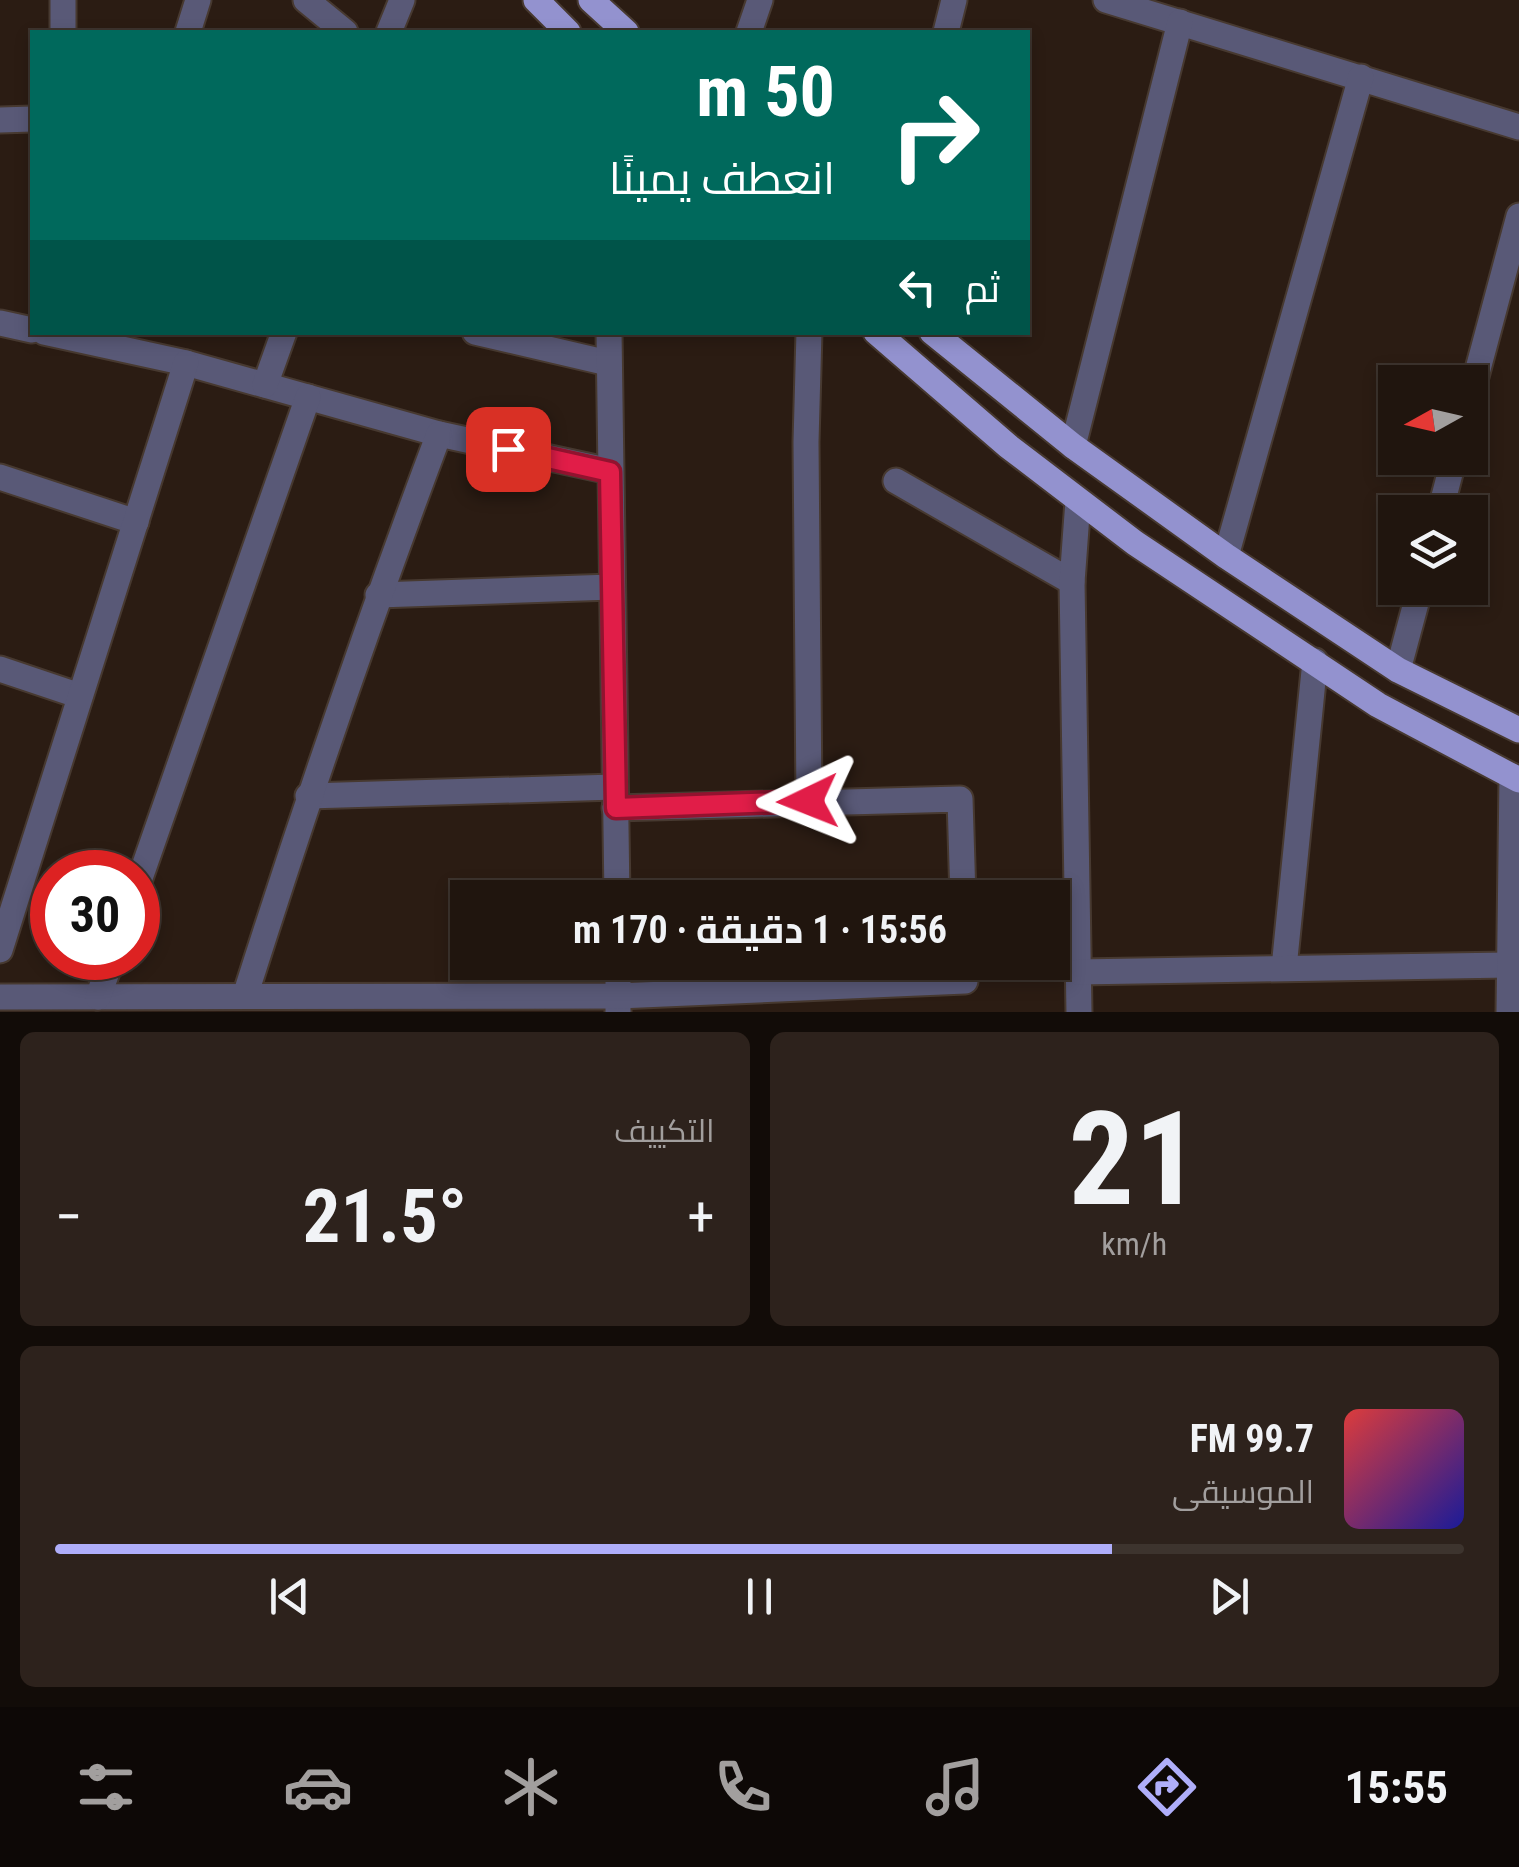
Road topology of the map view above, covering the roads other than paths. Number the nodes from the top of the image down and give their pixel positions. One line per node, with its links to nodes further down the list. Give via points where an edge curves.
1 (63, 0): 11 (street)
2 (198, 0): 12 (street)
3 (306, 0): 13 (street)
4 (402, 0): 14 (street)
5 (536, 0): 15 (main road)
6 (592, 0): 16 (main road)
7 (760, 0): 17 (street)
8 (954, 0): 18 (street)
9 (1106, 0): 10 (street)
10 (1180, 22): 19 (street); 40 (street)
11 (64, 30)
12 (189, 30)
13 (343, 30)
14 (390, 30)
15 (566, 30)
16 (624, 30)
17 (750, 30)
18 (946, 30)
19 (1361, 76): 22 (street); 46 (street)
20 (30, 119): 21 (street)
21 (0, 120)
22 (1519, 127)
23 (1519, 216): 24 (street)
24 (1514, 257): 36 (street)
25 (0, 323): 26 (street)
26 (30, 330)
27 (283, 335): 37 (street)
28 (488, 335): 35 (street)
29 (608, 335): 35 (street)
30 (809, 335): 59 (street)
31 (880, 335): 44 (main road)
32 (936, 335): 40 (main road)
33 (90, 337): 34 (street)
34 (186, 363): 37 (street); 45 (street)
35 (608, 363): 41 (street)
36 (1481, 365)
37 (266, 385): 38 (street)
38 (308, 397): 39 (street); 60 (street)
39 (439, 434): 41 (street); 49 (street)
40 (1073, 446): 46 (main road)
41 (610, 472): 48 (street)
42 (0, 477): 45 (street)
43 (896, 482): 47 (street)
44 (1078, 501): 47 (street); 51 (main road)
45 (136, 522): 54 (street)
46 (1226, 556): 53 (main road)
47 (1072, 582): 66 (street)
48 (612, 587): 49 (street); 58 (street)
49 (378, 595): 57 (street)
50 (1415, 605): 53 (street)
51 (1315, 661): 56 (main road, via 1378,705); 65 (street)
52 (0, 669): 54 (street)
53 (1398, 670): 55 (main road)
54 (80, 696): 63 (street)
55 (1519, 730)
56 (1516, 778): 64 (street)
57 (308, 796): 58 (street); 69 (street)
58 (615, 797): 59 (street); 61 (street)
59 (808, 801): 62 (street, via 960,800)
60 (150, 850)
61 (617, 880)
62 (962, 880)
63 (0, 950)
64 (1508, 965): 65 (street); 75 (street)
65 (1284, 968): 66 (street)
66 (1078, 972): 74 (street)
67 (104, 980): 71 (street)
68 (965, 980): 73 (street)
69 (246, 996): 71 (street); 73 (street)
70 (0, 997): 72 (street)
71 (98, 997): 72 (street)
72 (64, 1004)
73 (618, 1004)
74 (1078, 1012)
75 (1509, 1012)

